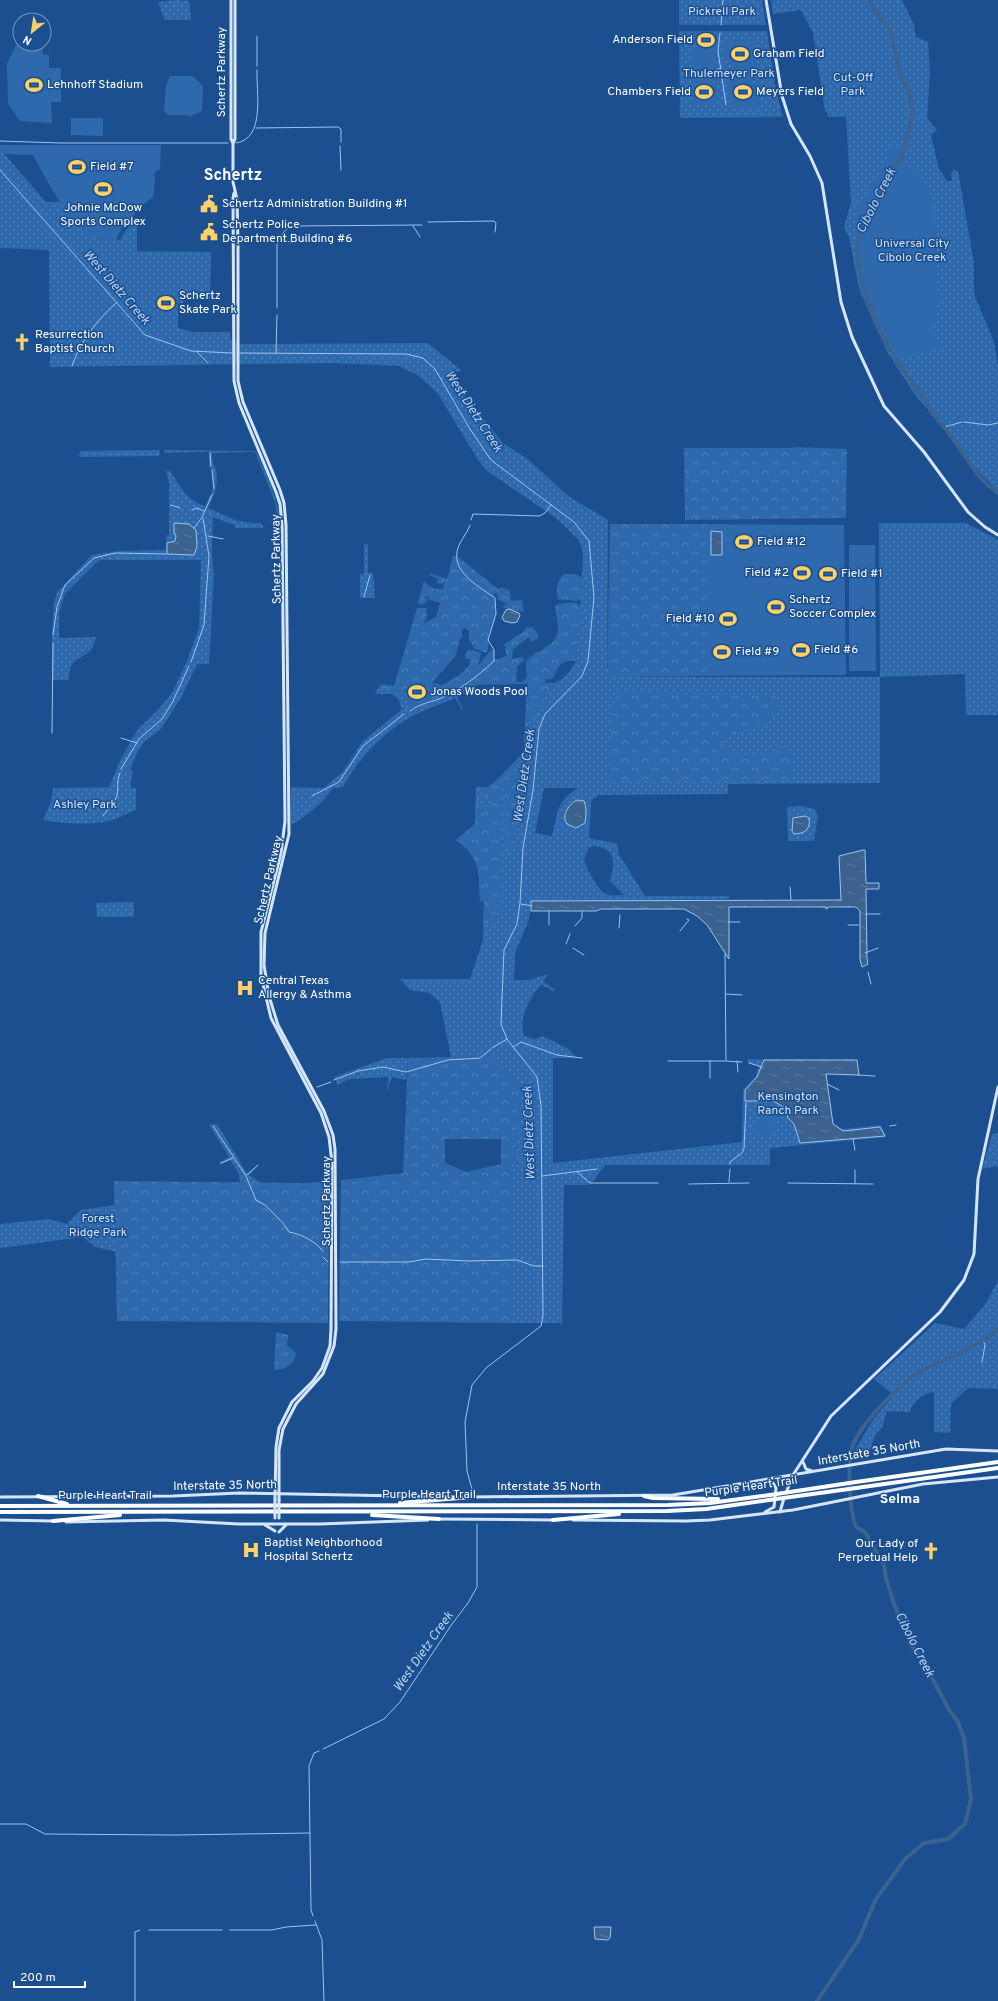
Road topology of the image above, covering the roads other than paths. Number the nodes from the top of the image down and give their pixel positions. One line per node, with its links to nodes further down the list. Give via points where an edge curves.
1 (231, 0): 4 (main road, Schertz Parkway)
2 (235, 0): 4 (main road, Schertz Parkway)
3 (766, 0): 14 (main road, via 784,107 790,124 822,183 841,302 852,337 884,406 924,452 968,512)
4 (233, 143): 5 (main road, Schertz Parkway)
5 (234, 193): 6 (main road, Schertz Parkway); 7 (main road, Schertz Parkway)
6 (233, 206): 7 (main road); 8 (main road, Schertz Parkway)
7 (237, 206): 9 (main road, Schertz Parkway)
8 (233, 218): 9 (main road); 10 (main road, Schertz Parkway)
9 (237, 218): 11 (main road, Schertz Parkway)
10 (234, 243): 11 (main road); 12 (main road, Schertz Parkway)
11 (238, 243): 12 (main road, Schertz Parkway)
12 (236, 260): 13 (main road, Schertz Parkway)
13 (235, 339): 24 (main road, Schertz Parkway, via 233,368 239,403 276,492 281,515 285,821 281,853 262,932 261,976 275,1026 325,1122 332,1163 330,1346 318,1375 292,1402 281,1422 276,1440); 24 (main road, Schertz Parkway, via 238,381 242,396 280,490 286,515 289,834 265,933 264,965 278,1024 329,1122 337,1162 334,1346 323,1374 296,1404 285,1423 279,1450)
14 (998, 536)
15 (998, 1087): 17 (main road, via 978,1180 974,1254 964,1280 940,1312 831,1416)
16 (998, 1451): 20 (main road, Interstate 35 North, via 946,1449)
17 (804, 1458): 20 (main road, via 804,1467); 21 (main road)
18 (998, 1462): 32 (highway, Purple Heart Trail, bridge)
19 (998, 1468): 38 (highway, Purple Heart Trail, bridge, via 690,1510)
20 (814, 1471): 21 (main road, Interstate 35 North)
21 (794, 1475): 23 (main road, Interstate 35 North); 39 (main road)
22 (998, 1477): 39 (main road, via 923,1484)
23 (760, 1480): 30 (main road, Interstate 35 North, via 685,1494); 41 (main road, via 775,1486 775,1504 771,1510)
24 (277, 1485): 25 (main road); 26 (main road, Schertz Parkway); 27 (main road)
25 (267, 1493): 26 (main road, Interstate 35 North); 28 (main road, Interstate 35 North)
26 (277, 1494): 27 (main road, Interstate 35 North); 47 (main road, Schertz Parkway, bridge); 48 (main road, Schertz Parkway, bridge)
27 (289, 1494): 29 (main road, Interstate 35 North)
28 (38, 1496): 31 (main road, Interstate 35 North); 35 (highway)
29 (471, 1496): 30 (main road, Interstate 35 North); 33 (highway)
30 (644, 1496): 32 (highway)
31 (0, 1497)
32 (731, 1499): 33 (highway, Purple Heart Trail, via 668,1505)
33 (383, 1505): 35 (highway, Purple Heart Trail)
34 (0, 1506): 35 (highway, Purple Heart Trail)
35 (75, 1506)
36 (0, 1512): 37 (highway, Purple Heart Trail)
37 (170, 1512): 40 (highway, Purple Heart Trail); 45 (highway)
38 (638, 1512): 40 (highway, Purple Heart Trail); 44 (highway)
39 (780, 1512): 41 (main road)
40 (356, 1513): 42 (highway)
41 (756, 1514): 44 (main road, via 686,1521)
42 (439, 1519): 44 (main road); 49 (main road)
43 (0, 1520): 45 (main road)
44 (553, 1520)
45 (53, 1521): 46 (main road, via 164,1520)
46 (264, 1524): 47 (main road); 50 (main road)
47 (275, 1524): 48 (main road)
48 (279, 1524): 49 (main road)
49 (288, 1524): 51 (main road)
50 (275, 1531)
51 (279, 1532)

